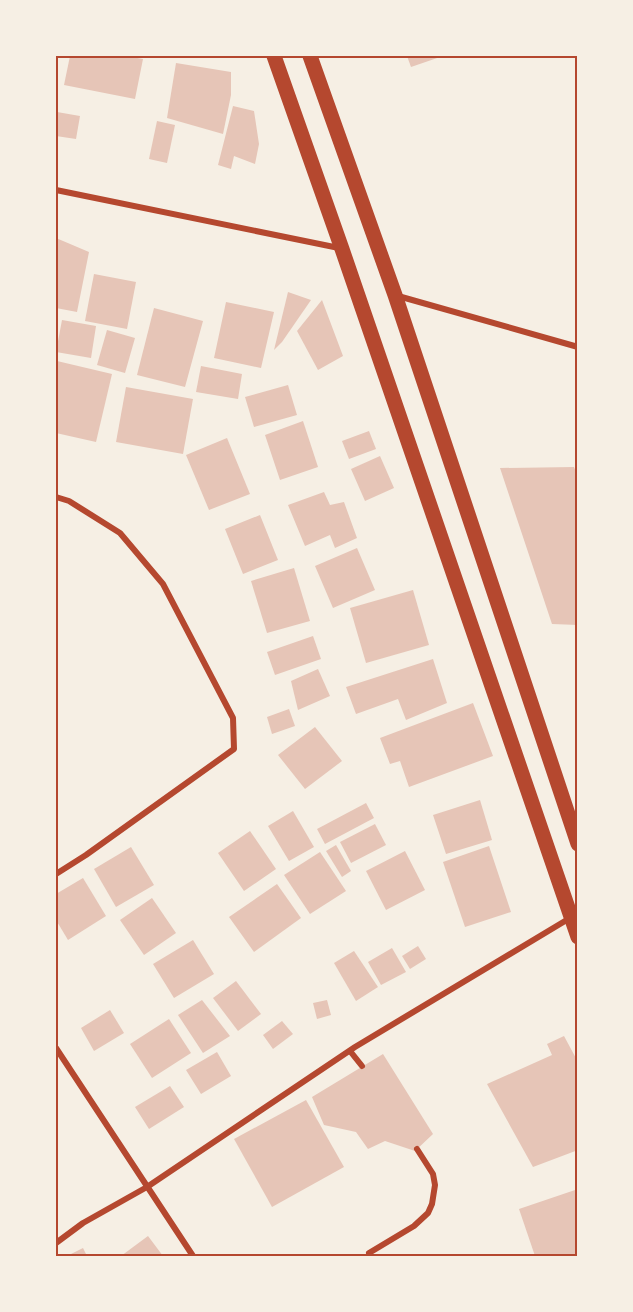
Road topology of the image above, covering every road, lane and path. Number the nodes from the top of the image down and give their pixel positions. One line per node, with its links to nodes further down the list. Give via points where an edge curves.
1 (274, 56): 4 (main road)
2 (310, 56): 5 (main road)
3 (56, 190): 4 (street)
4 (342, 249): 10 (main road)
5 (395, 295): 6 (street); 8 (main road)
6 (578, 347)
7 (56, 497): 9 (street, via 120,533 163,584 233,718 234,749)
8 (578, 844)
9 (56, 874)
10 (571, 913): 11 (main road); 13 (street)
11 (578, 937)
12 (56, 1048): 16 (street)
13 (350, 1050): 14 (street); 16 (street)
14 (362, 1066)
15 (417, 1149): 18 (street, via 433,1174 435,1185 428,1213)
16 (147, 1187): 17 (street); 19 (street)
17 (56, 1243)
18 (369, 1253)
19 (193, 1257)

